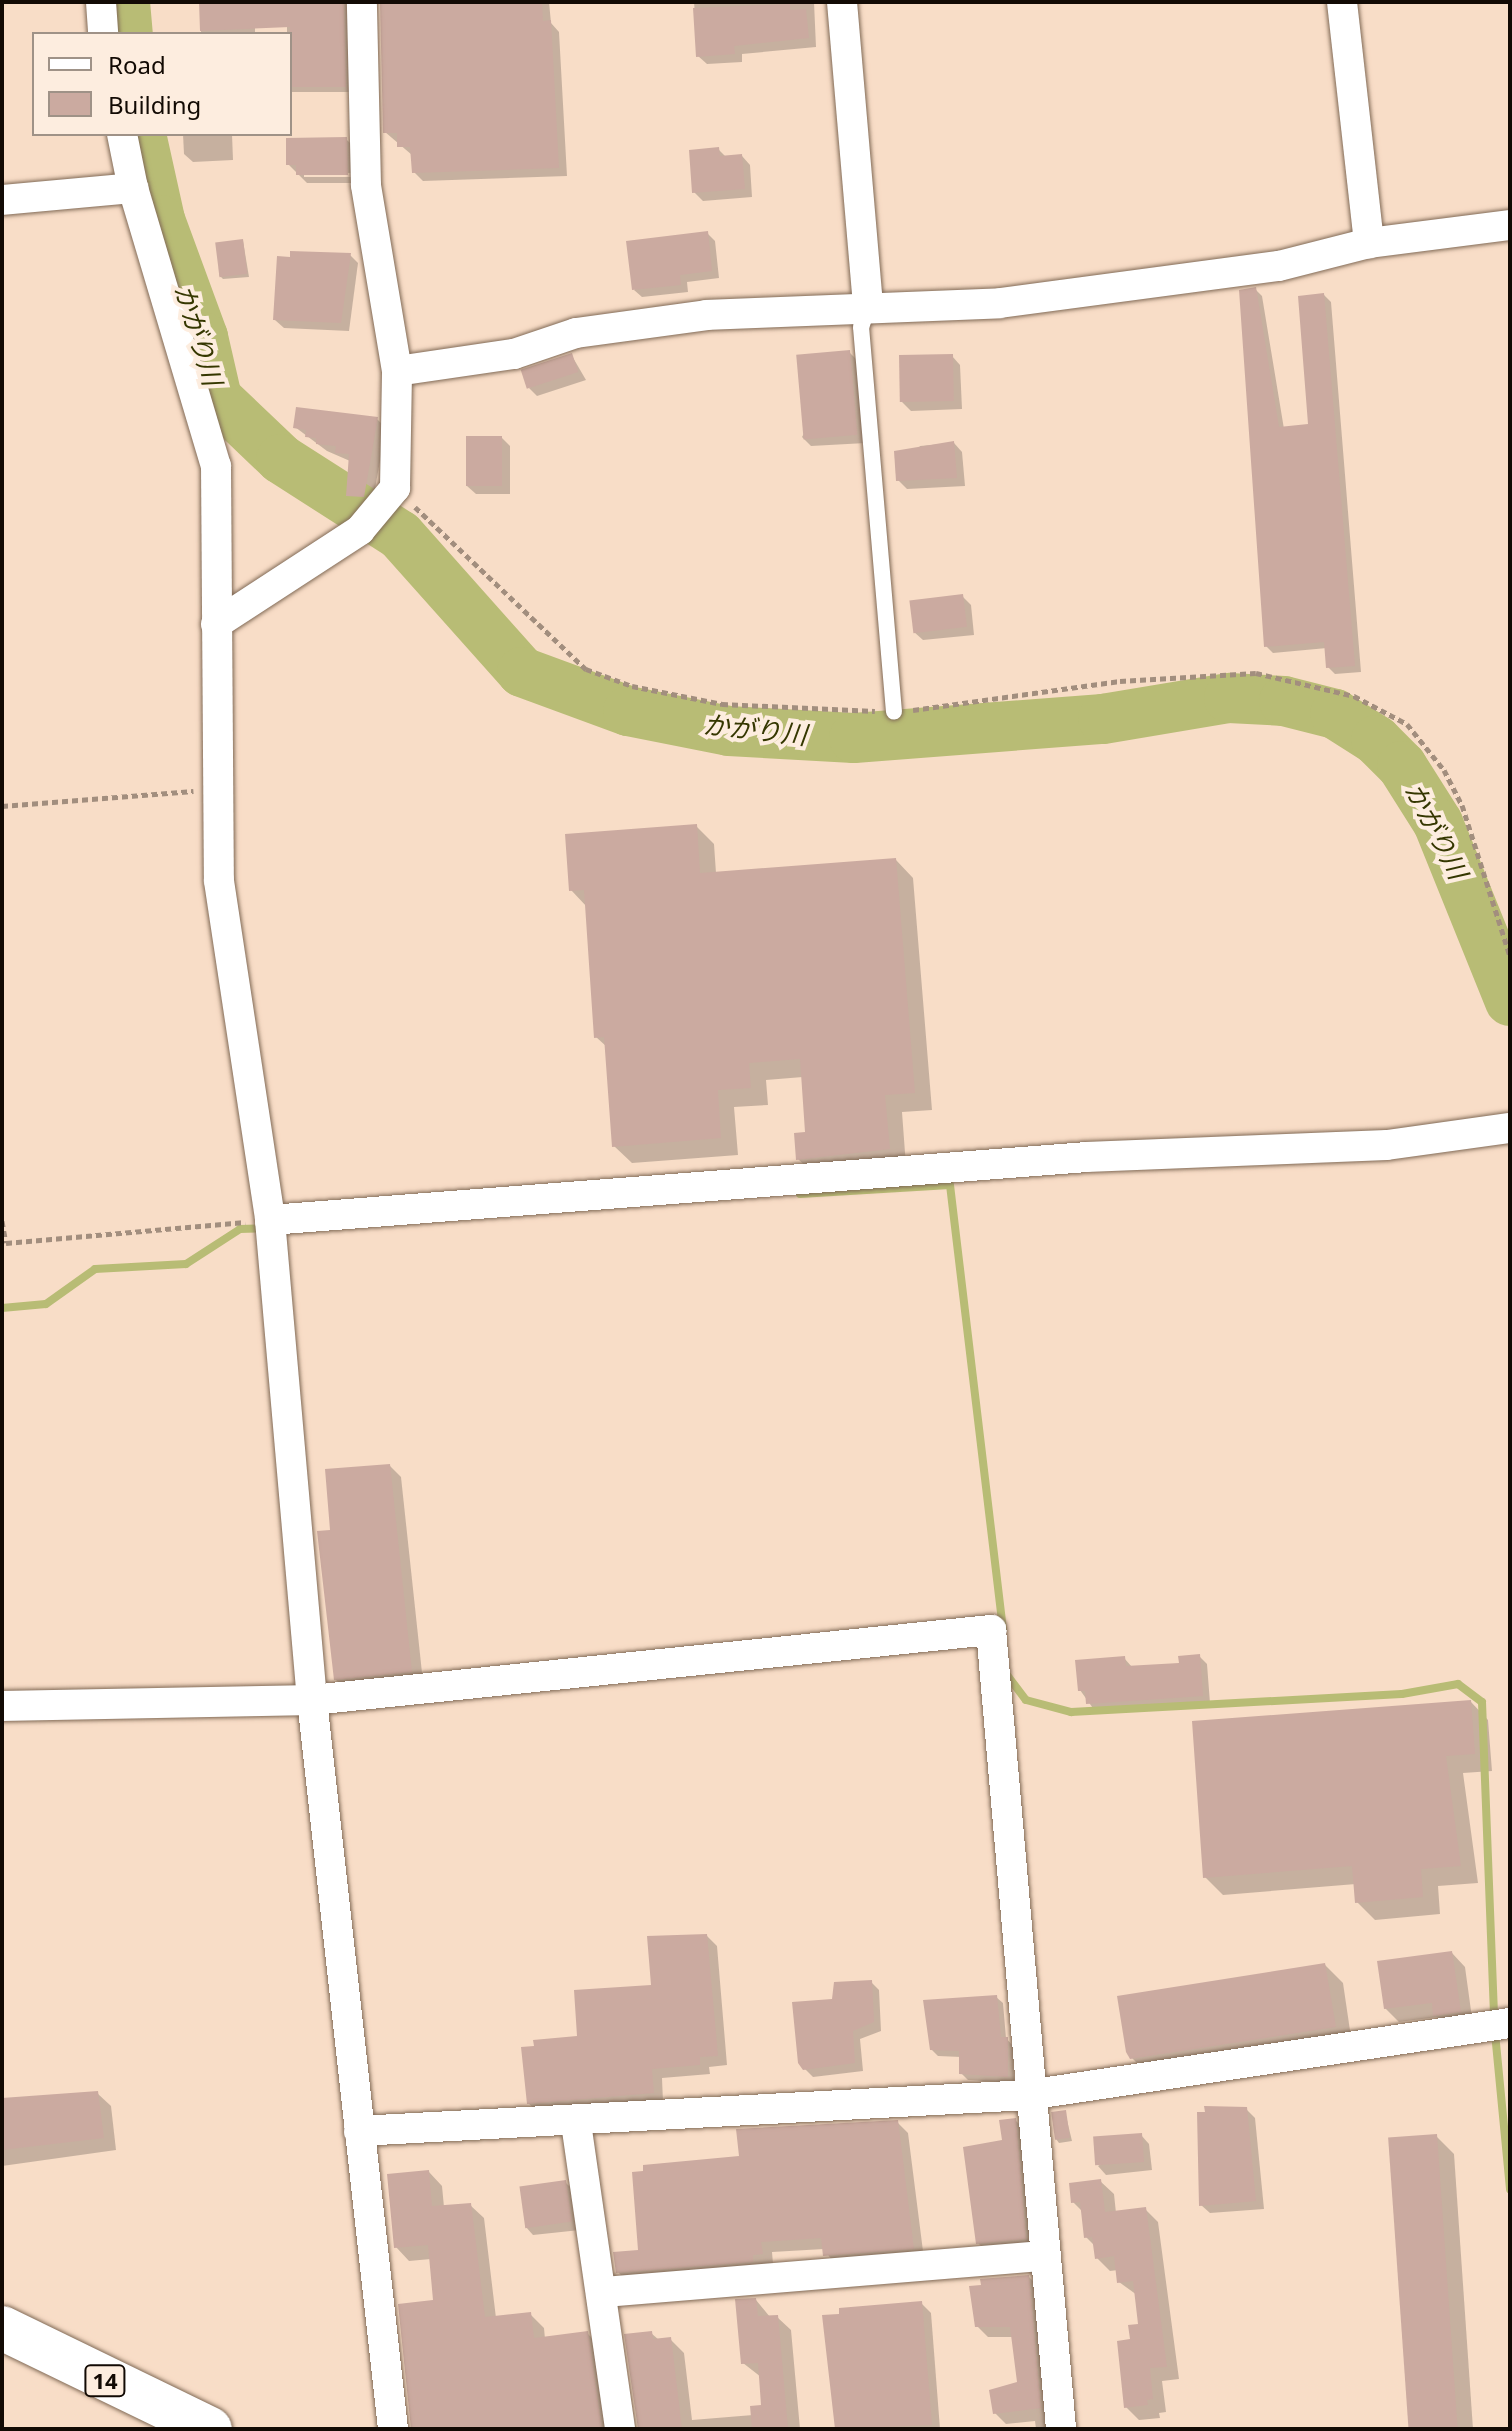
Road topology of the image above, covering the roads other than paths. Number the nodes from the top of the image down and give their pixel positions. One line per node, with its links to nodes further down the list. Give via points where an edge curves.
1 (101, 2): 5 (street)
2 (362, 2): 12 (street, via 366,185)
3 (842, 2): 11 (street)
4 (1342, 2): 10 (street)
5 (103, 32)
6 (122, 136): 7 (street)
7 (133, 188): 8 (street); 13 (street, via 216,466)
8 (2, 200)
9 (1510, 225): 10 (street)
10 (1369, 243): 11 (street, via 1279,266 1000,303)
11 (868, 306): 12 (street, via 707,315 576,333 514,354); 14 (lane, via 861,327)
12 (397, 371): 13 (street, via 392,492 360,530)
13 (216, 624): 16 (street, via 219,881)
14 (894, 712)
15 (1510, 1128): 16 (street, via 1387,1145 1086,1157)
16 (270, 1220): 17 (street)
17 (312, 1700): 18 (street); 20 (street, via 991,1630); 22 (street)
18 (2, 1706)
19 (1510, 2023): 20 (street)
20 (1028, 2095): 21 (street); 23 (street)
21 (576, 2123): 22 (street); 24 (street)
22 (359, 2131): 27 (street)
23 (1044, 2256): 24 (street); 29 (street)
24 (604, 2292): 28 (street)
25 (2, 2328): 26 (main road, 14)
26 (210, 2429)
27 (393, 2429)
28 (620, 2429)
29 (1061, 2429)

